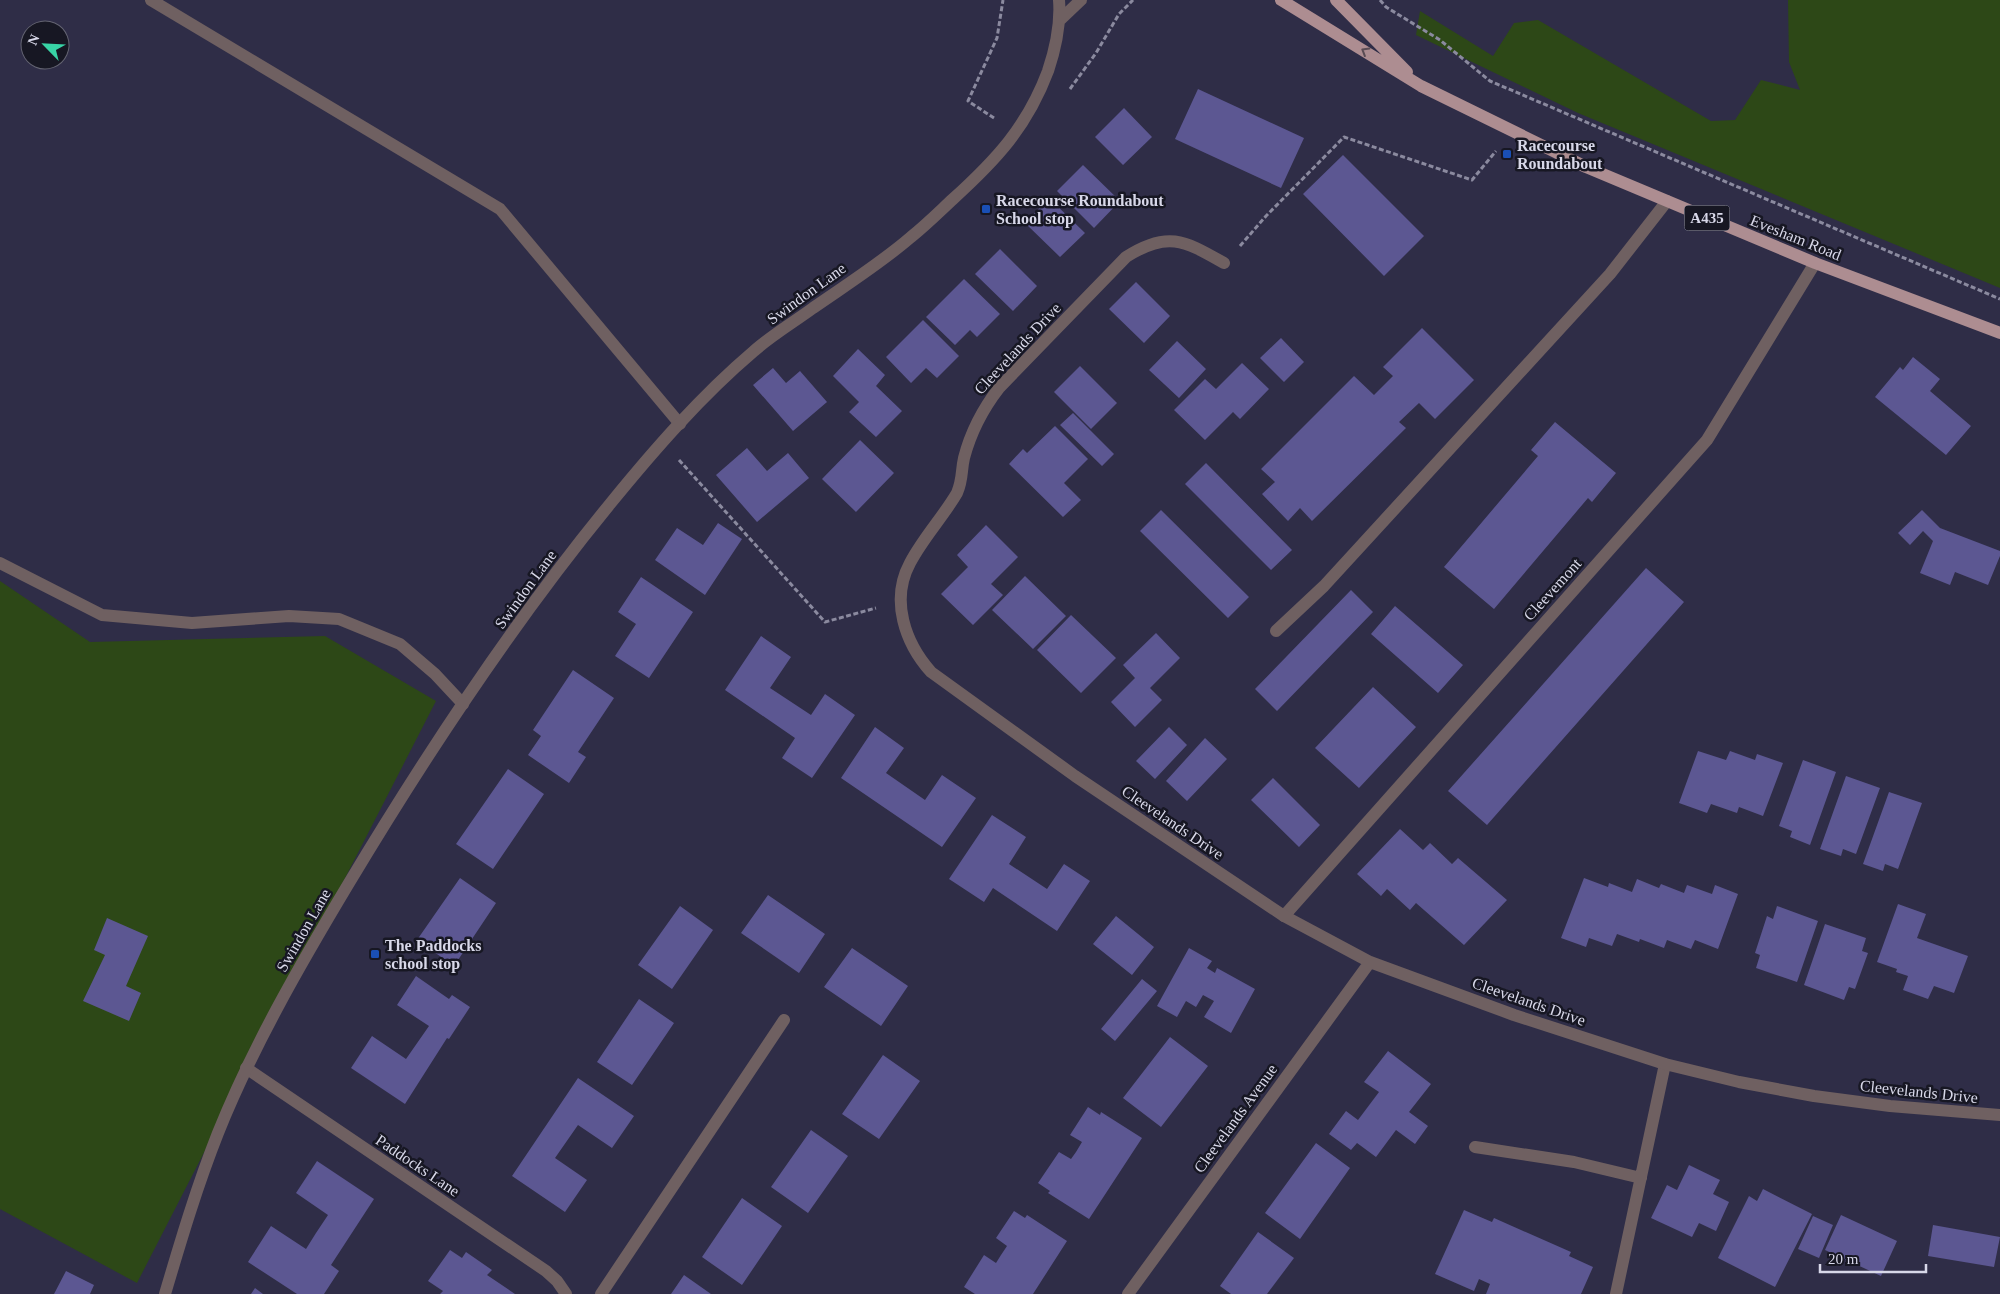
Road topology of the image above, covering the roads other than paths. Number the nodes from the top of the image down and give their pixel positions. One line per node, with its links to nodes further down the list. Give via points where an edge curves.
1 (151, 0): 12 (street, via 500,209)
2 (1059, 0): 6 (street, Swindon Lane)
3 (1081, 0): 6 (street)
4 (1281, 0): 7 (main road, A435, one-way to 4)
5 (1336, 0): 7 (main road, A435)
6 (1060, 20): 12 (street, Swindon Lane, via 1054,54 1042,87 1026,118 990,166 909,240 756,350)
7 (1421, 86): 8 (main road, Evesham Road / A435, via 1586,167)
8 (1667, 201): 10 (main road, Evesham Road / A435); 14 (street, via 1610,274 1324,586)
9 (1224, 263): 16 (street, Cleevelands Drive, via 1191,244 1159,242 1141,247 1126,257 999,388 975,423 957,493 909,564 903,582 902,621 918,658 931,672 1075,776)
10 (1815, 263): 11 (main road, Evesham Road / A435); 16 (street, Cleevemont, via 1707,440)
11 (2000, 334)
12 (680, 424): 15 (street, Swindon Lane, via 598,519)
13 (0, 563): 15 (street, via 102,615 192,623 289,616 339,619 400,644)
14 (1276, 631)
15 (463, 704): 20 (street, Swindon Lane, via 371,846)
16 (1284, 916): 17 (street, Cleevelands Drive)
17 (1370, 962): 19 (street, Cleevelands Drive, via 1514,1015); 27 (street, Cleevelands Avenue)
18 (784, 1020): 26 (street)
19 (1665, 1064): 21 (street, Cleevelands Drive, via 1814,1096 1890,1106); 23 (street)
20 (246, 1068): 24 (street, Swindon Lane, via 193,1198); 25 (street, Paddocks Lane, via 546,1271)
21 (2000, 1114)
22 (1475, 1147): 23 (street, via 1574,1162)
23 (1641, 1178): 28 (street)
24 (164, 1294)
25 (566, 1294)
26 (600, 1294)
27 (1128, 1294)
28 (1616, 1294)

